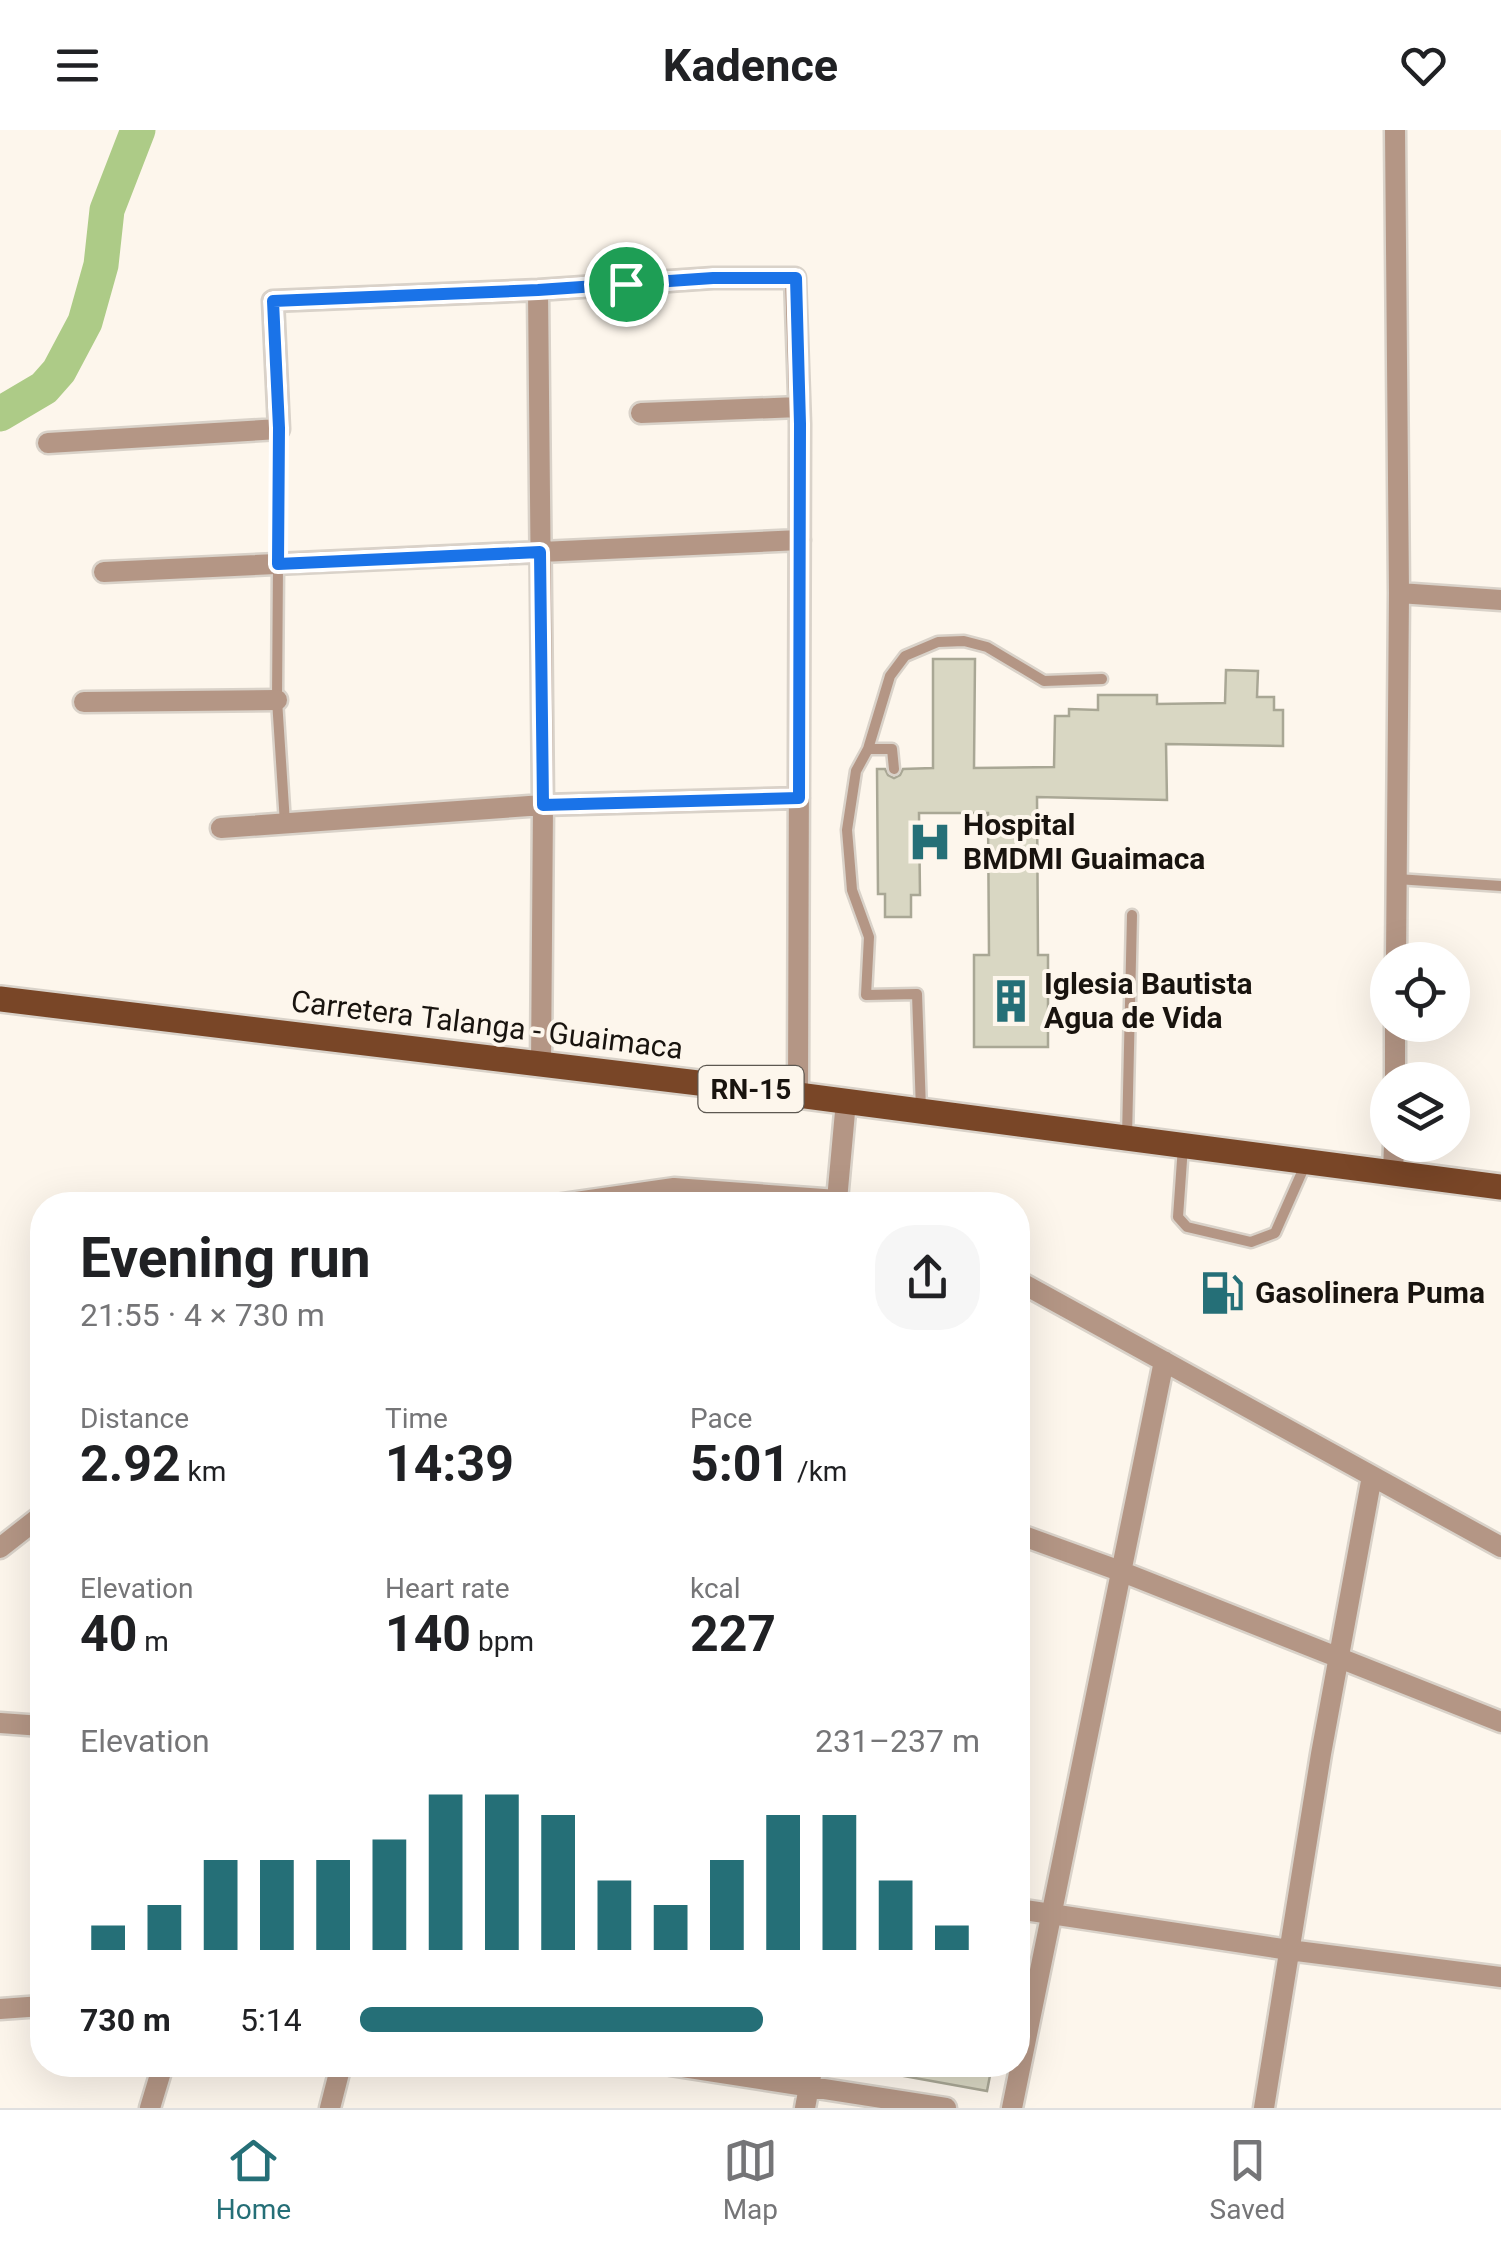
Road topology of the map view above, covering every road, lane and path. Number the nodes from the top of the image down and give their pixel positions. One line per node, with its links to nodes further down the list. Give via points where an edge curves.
1 (1395, 130): 11 (street)
2 (538, 290): 3 (street, via 796,278); 5 (street, via 273,301); 8 (street)
3 (800, 407): 4 (street); 7 (street)
4 (641, 414)
5 (279, 428): 6 (street); 9 (lane)
6 (48, 443)
7 (800, 540): 8 (street); 18 (street)
8 (540, 552): 9 (street); 19 (street)
9 (278, 564): 10 (street); 14 (lane)
10 (104, 572)
11 (1399, 593): 12 (street); 22 (street)
12 (1501, 600)
13 (1102, 679): 16 (lane, via 1044,681 987,647 938,642 905,656 890,676)
14 (277, 700): 15 (street); 20 (lane)
15 (84, 702)
16 (868, 748): 17 (lane, via 892,748); 30 (lane, via 856,771 846,830 852,890 869,937 866,994 917,994)
17 (894, 769)
18 (799, 798): 19 (street); 28 (street)
19 (543, 805): 20 (street); 27 (street)
20 (286, 824): 21 (street)
21 (221, 828)
22 (1398, 879): 23 (lane); 25 (street)
23 (1501, 886)
24 (1132, 915): 31 (lane)
25 (1396, 942)
26 (0, 999): 27 (main road, Carretera Talanga - Guaimaca / RN-15)
27 (540, 1065): 28 (main road, Carretera Talanga - Guaimaca / RN-15)
28 (798, 1095): 29 (main road, Carretera Talanga - Guaimaca / RN-15)
29 (846, 1101): 30 (main road, Carretera Talanga - Guaimaca / RN-15); 39 (street)
30 (922, 1111): 31 (main road, Carretera Talanga - Guaimaca / RN-15)
31 (1126, 1138): 32 (main road, Carretera Talanga - Guaimaca / RN-15)
32 (1183, 1145): 33 (main road, Carretera Talanga - Guaimaca / RN-15); 33 (lane, via 1181,1222 1251,1242 1275,1233)
33 (1307, 1161): 35 (main road, Carretera Talanga - Guaimaca / RN-15)
34 (1394, 1162): 35 (street)
35 (1394, 1172): 36 (main road, Carretera Talanga - Guaimaca / RN-15)
36 (1501, 1187)
37 (646, 1192): 38 (street)
38 (719, 1192)
39 (842, 1192)
40 (1030, 1287): 41 (street)
41 (1164, 1361): 42 (street); 47 (street)
42 (1372, 1476): 45 (street); 48 (street)
43 (30, 1524): 46 (street)
44 (1030, 1538): 47 (street)
45 (1501, 1547)
46 (0, 1548)
47 (1120, 1571): 48 (street); 53 (street)
48 (1338, 1658): 49 (street); 54 (street)
49 (1501, 1722)
50 (0, 1723): 51 (street)
51 (30, 1725)
52 (1030, 1911): 53 (street)
53 (1050, 1915): 54 (street); 58 (street)
54 (1289, 1950): 55 (street); 69 (street)
55 (1501, 1977)
56 (30, 2007): 57 (street)
57 (0, 2009)
58 (1030, 2017)
59 (160, 2077): 64 (street)
60 (338, 2077): 65 (street)
61 (811, 2077): 66 (street)
62 (819, 2077): 67 (street)
63 (1018, 2077): 68 (street)
64 (150, 2108)
65 (330, 2108)
66 (806, 2108)
67 (946, 2108)
68 (1012, 2108)
69 (1264, 2108)

